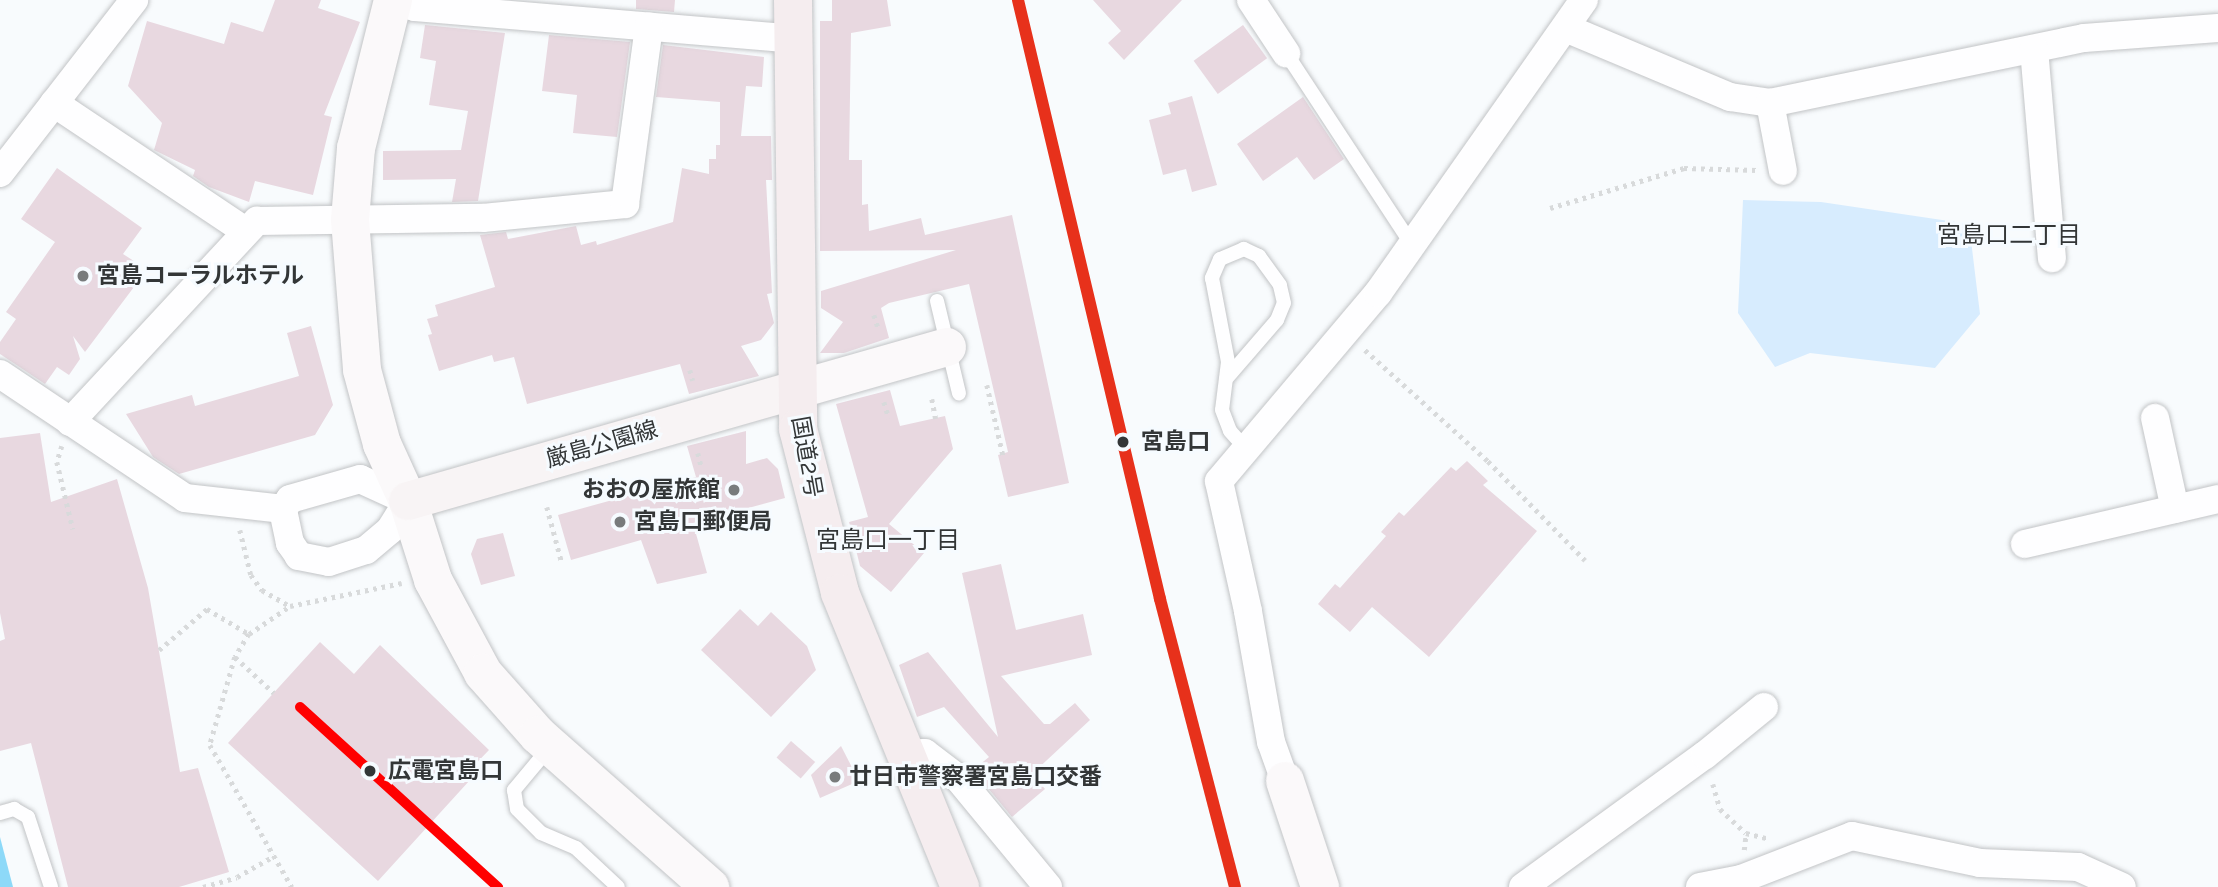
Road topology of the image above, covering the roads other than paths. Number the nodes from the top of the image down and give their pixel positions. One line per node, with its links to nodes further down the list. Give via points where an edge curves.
1 (134, 0): 12 (street)
2 (393, 0): 6 (street, via 415,7); 16 (street, via 356,148)
3 (793, 0): 9 (highway, 国道2号)
4 (1251, 0): 11 (street)
5 (1584, 0): 8 (street)
6 (649, 27): 9 (street); 16 (street, via 625,205 483,218)
7 (2218, 28): 10 (street, via 2084,38)
8 (1568, 29): 13 (street, via 1730,97); 18 (street)
9 (794, 39): 26 (highway, 国道2号)
10 (2034, 49): 13 (street); 19 (street)
11 (1286, 54): 18 (lane)
12 (54, 103): 15 (street); 17 (street)
13 (1770, 103): 14 (street)
14 (1783, 171)
15 (0, 173)
16 (349, 220): 17 (street, via 257,220); 32 (street, via 362,370 382,444)
17 (245, 231): 29 (street)
18 (1412, 245): 30 (street, via 1369,304)
19 (2052, 258)
20 (937, 301): 23 (lane)
21 (1224, 333): 22 (lane, via 1246,346); 22 (lane, via 1214,267 1227,253 1253,251 1284,295 1281,313); 25 (lane)
22 (1258, 342): 25 (lane)
23 (947, 347): 26 (street); 27 (lane)
24 (0, 374): 29 (street)
25 (1227, 379): 30 (lane, via 1221,402 1224,420)
26 (796, 390): 32 (main road, 厳島公園線); 38 (highway, 国道2号, via 798,429 828,552)
27 (959, 393)
28 (2155, 418): 34 (street)
29 (70, 422): 33 (street, via 185,498)
30 (1246, 449): 39 (street, via 1219,481 1271,742)
31 (2218, 499): 34 (street)
32 (408, 501): 33 (street, via 370,481 351,479 296,496); 33 (street, via 380,542 329,562 299,556 290,543); 37 (street, via 425,562 462,638 496,690)
33 (283, 509)
34 (2175, 509): 35 (street)
35 (2025, 544)
36 (1764, 707): 47 (street)
37 (551, 746): 42 (lane, via 514,790 519,814 541,833 566,841); 43 (street)
38 (905, 755): 44 (highway, 国道2号); 45 (street, via 925,752 959,779)
39 (1285, 782): 46 (street)
40 (0, 813): 41 (lane, via 14,809 29,817)
41 (51, 887)
42 (618, 887)
43 (710, 887)
44 (960, 887)
45 (1048, 887)
46 (1320, 887)
47 (1523, 887)
48 (1700, 887): 49 (street, via 1741,879 1852,836 1980,863 2078,867)
49 (2122, 887)

